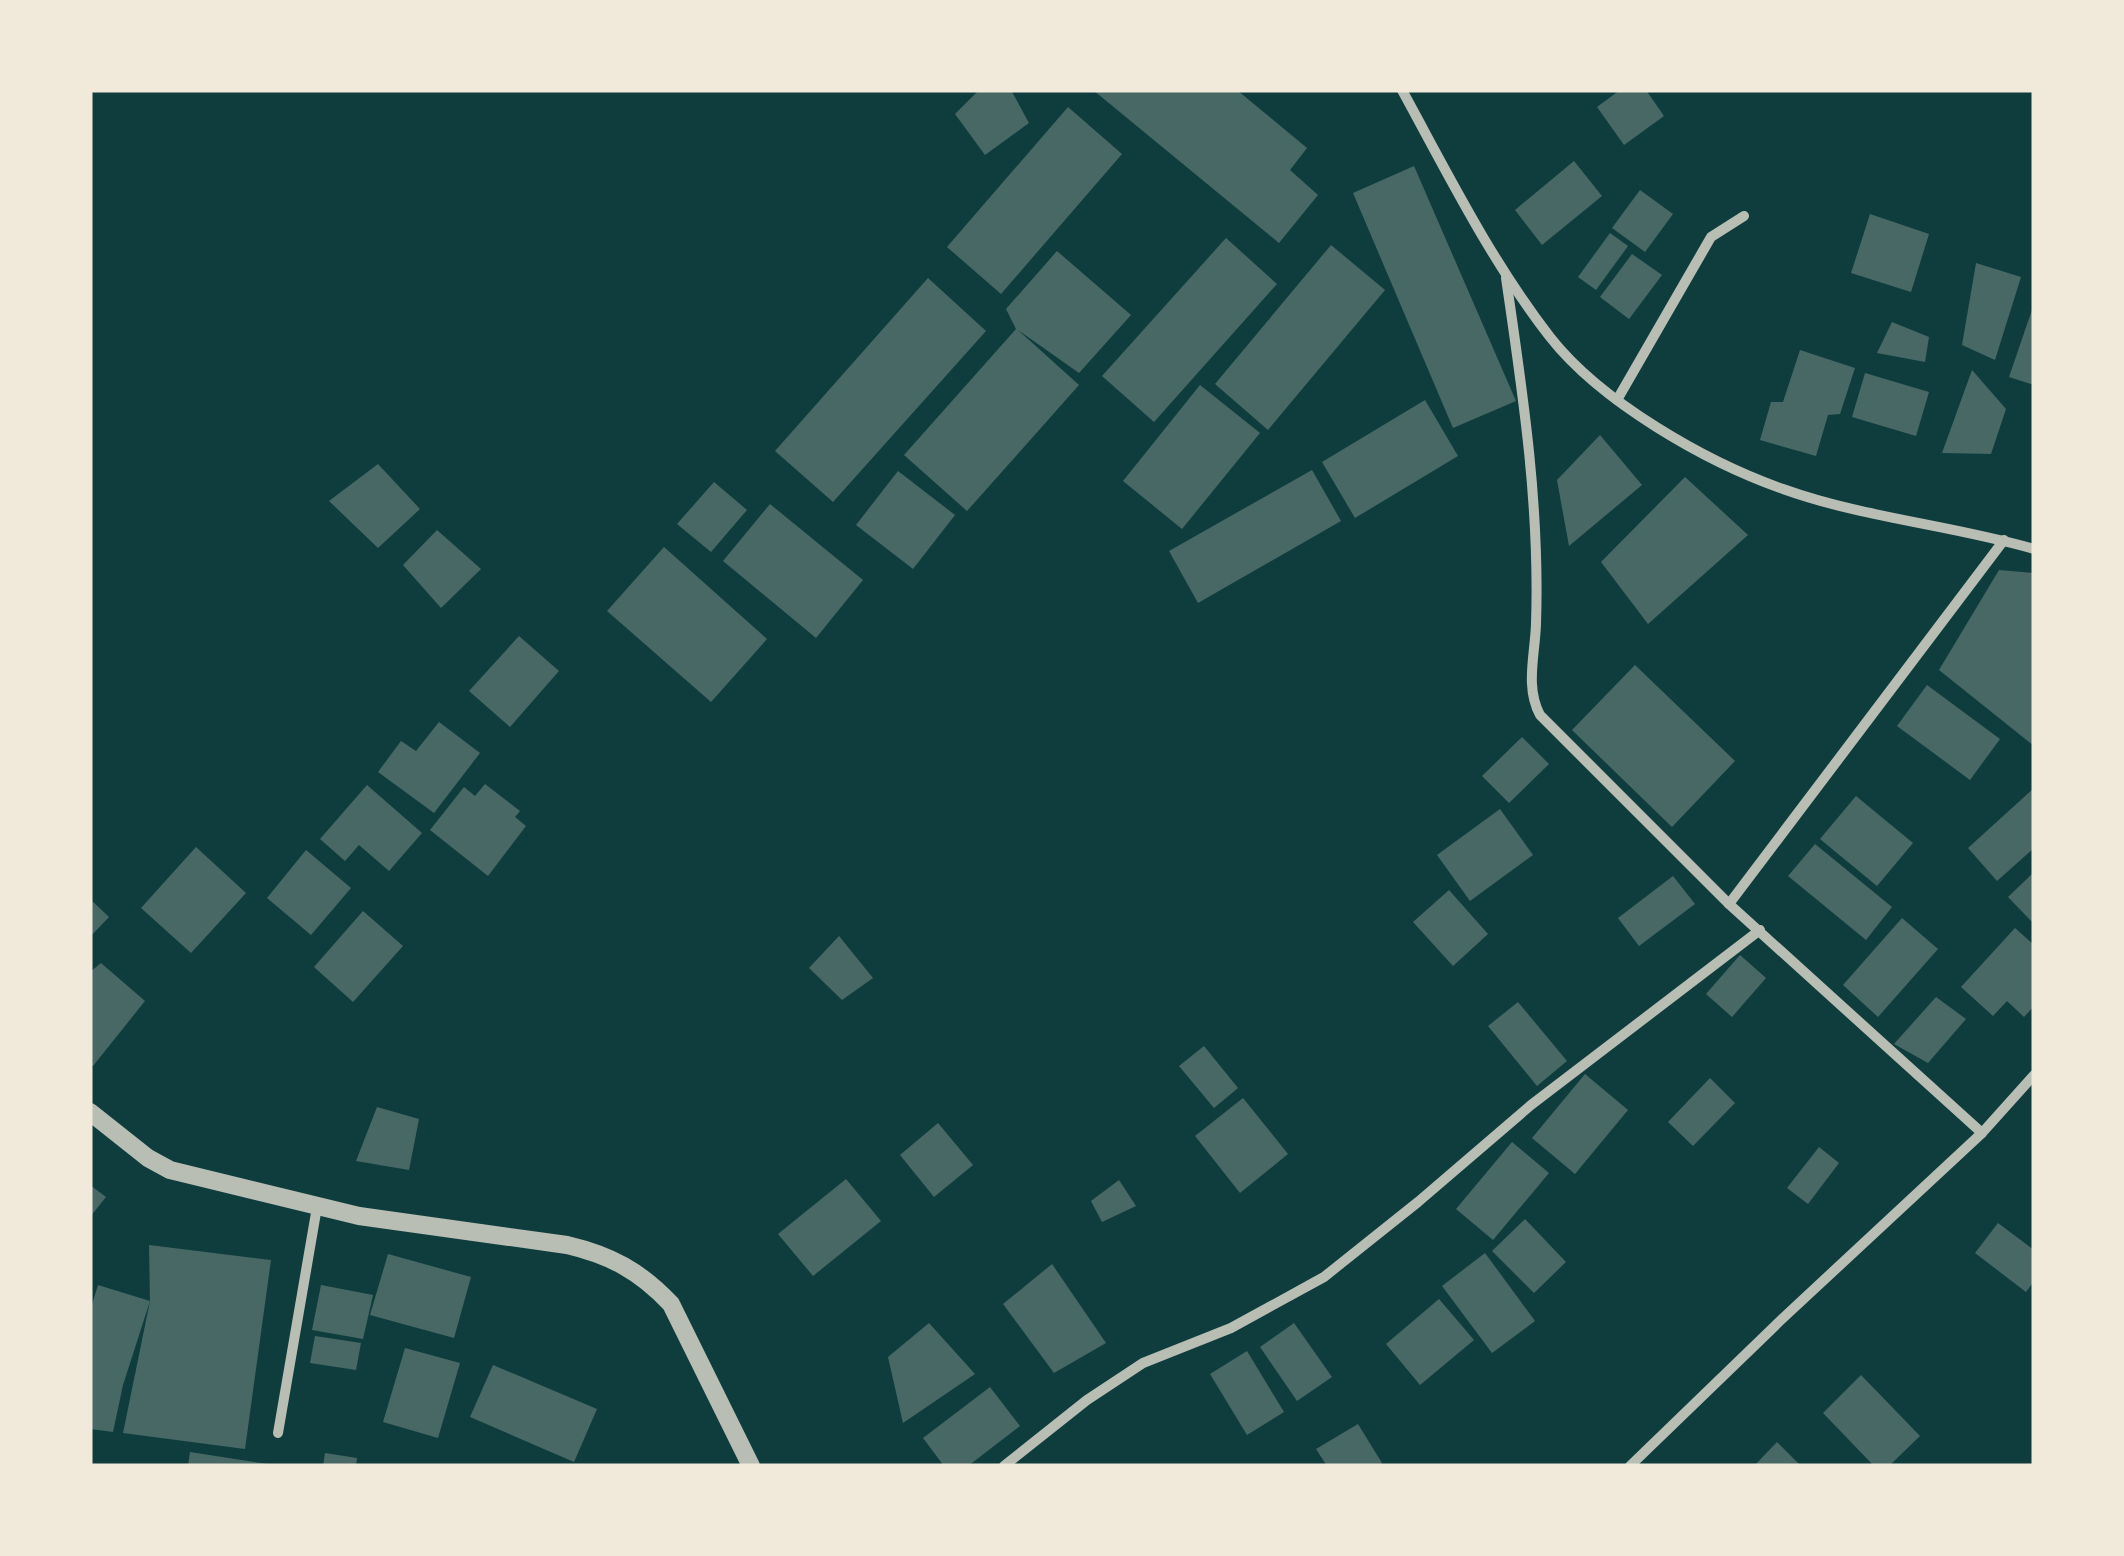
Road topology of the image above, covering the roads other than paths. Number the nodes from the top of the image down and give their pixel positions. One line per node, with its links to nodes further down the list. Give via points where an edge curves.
1 (1402, 90): 3 (street)
2 (1744, 216): 4 (street, via 1711,237)
3 (1506, 274): 4 (street, via 1552,340); 7 (street, via 1538,559 1530,693 1540,715)
4 (1617, 400): 5 (street, via 1729,468 1784,490)
5 (2004, 540): 6 (street); 7 (street)
6 (2034, 549)
7 (1729, 904): 8 (street)
8 (1760, 930): 11 (street); 15 (street, via 1531,1105 1324,1277 1231,1328 1142,1363)
9 (2034, 1075): 11 (street)
10 (90, 1112): 12 (street, via 170,1170)
11 (1982, 1133): 16 (street)
12 (317, 1207): 13 (street); 14 (street, via 567,1245 628,1266 671,1304)
13 (278, 1433)
14 (751, 1466)
15 (1004, 1466)
16 (1630, 1466)

